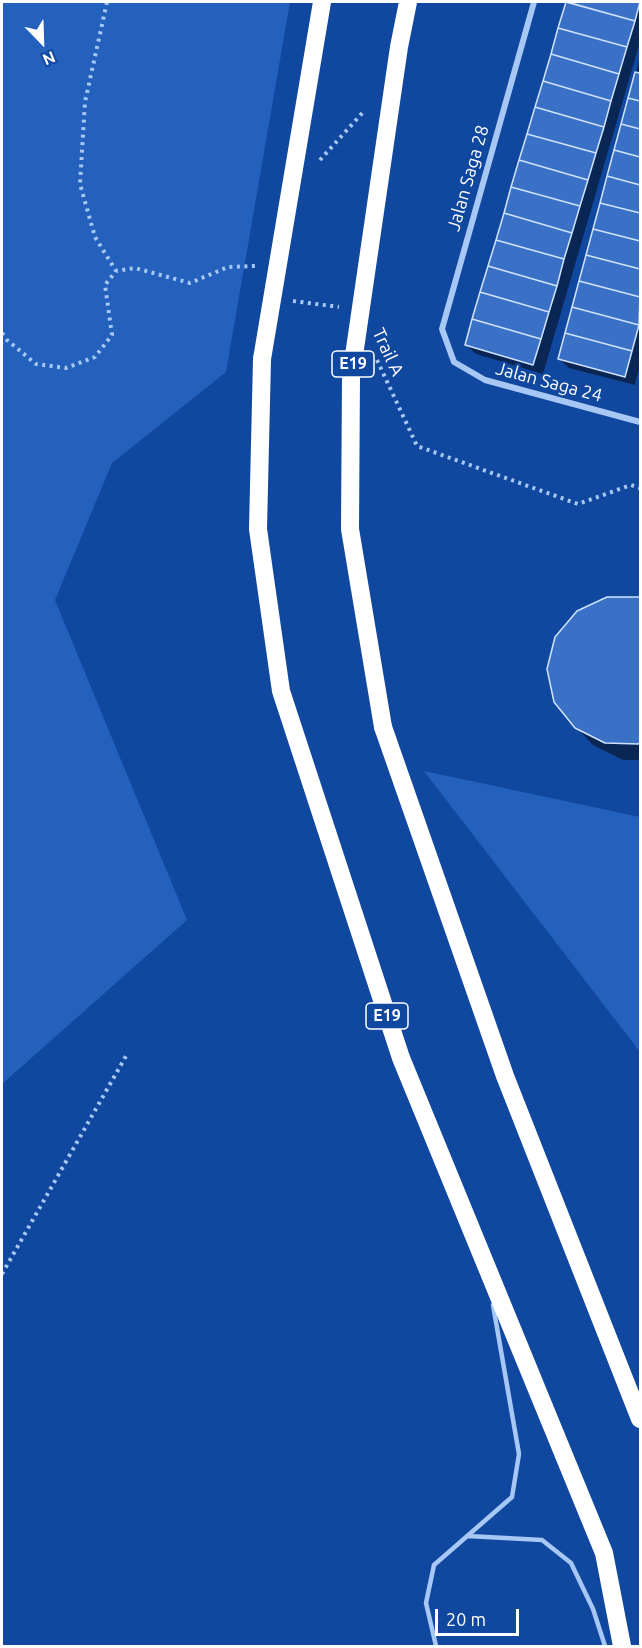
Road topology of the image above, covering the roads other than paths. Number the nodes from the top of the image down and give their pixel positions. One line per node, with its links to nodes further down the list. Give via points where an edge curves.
1 (322, 2): 6 (highway, E19, bridge, via 262,359 258,529 281,691 400,1058)
2 (408, 2): 7 (highway, E19, bridge, via 351,376 350,529 383,727 505,1076)
3 (534, 2): 4 (street, Jalan Saga 28, via 442,329)
4 (454, 362): 5 (street, Jalan Saga 24, via 485,380)
5 (640, 422)
6 (488, 1271): 8 (lane, via 519,1454 512,1497); 11 (highway, E19, via 604,1553)
7 (640, 1419)
8 (468, 1536): 9 (lane, via 434,1565 426,1603); 10 (lane, via 542,1540 571,1563 593,1609)
9 (436, 1647)
10 (605, 1647)
11 (622, 1647)

